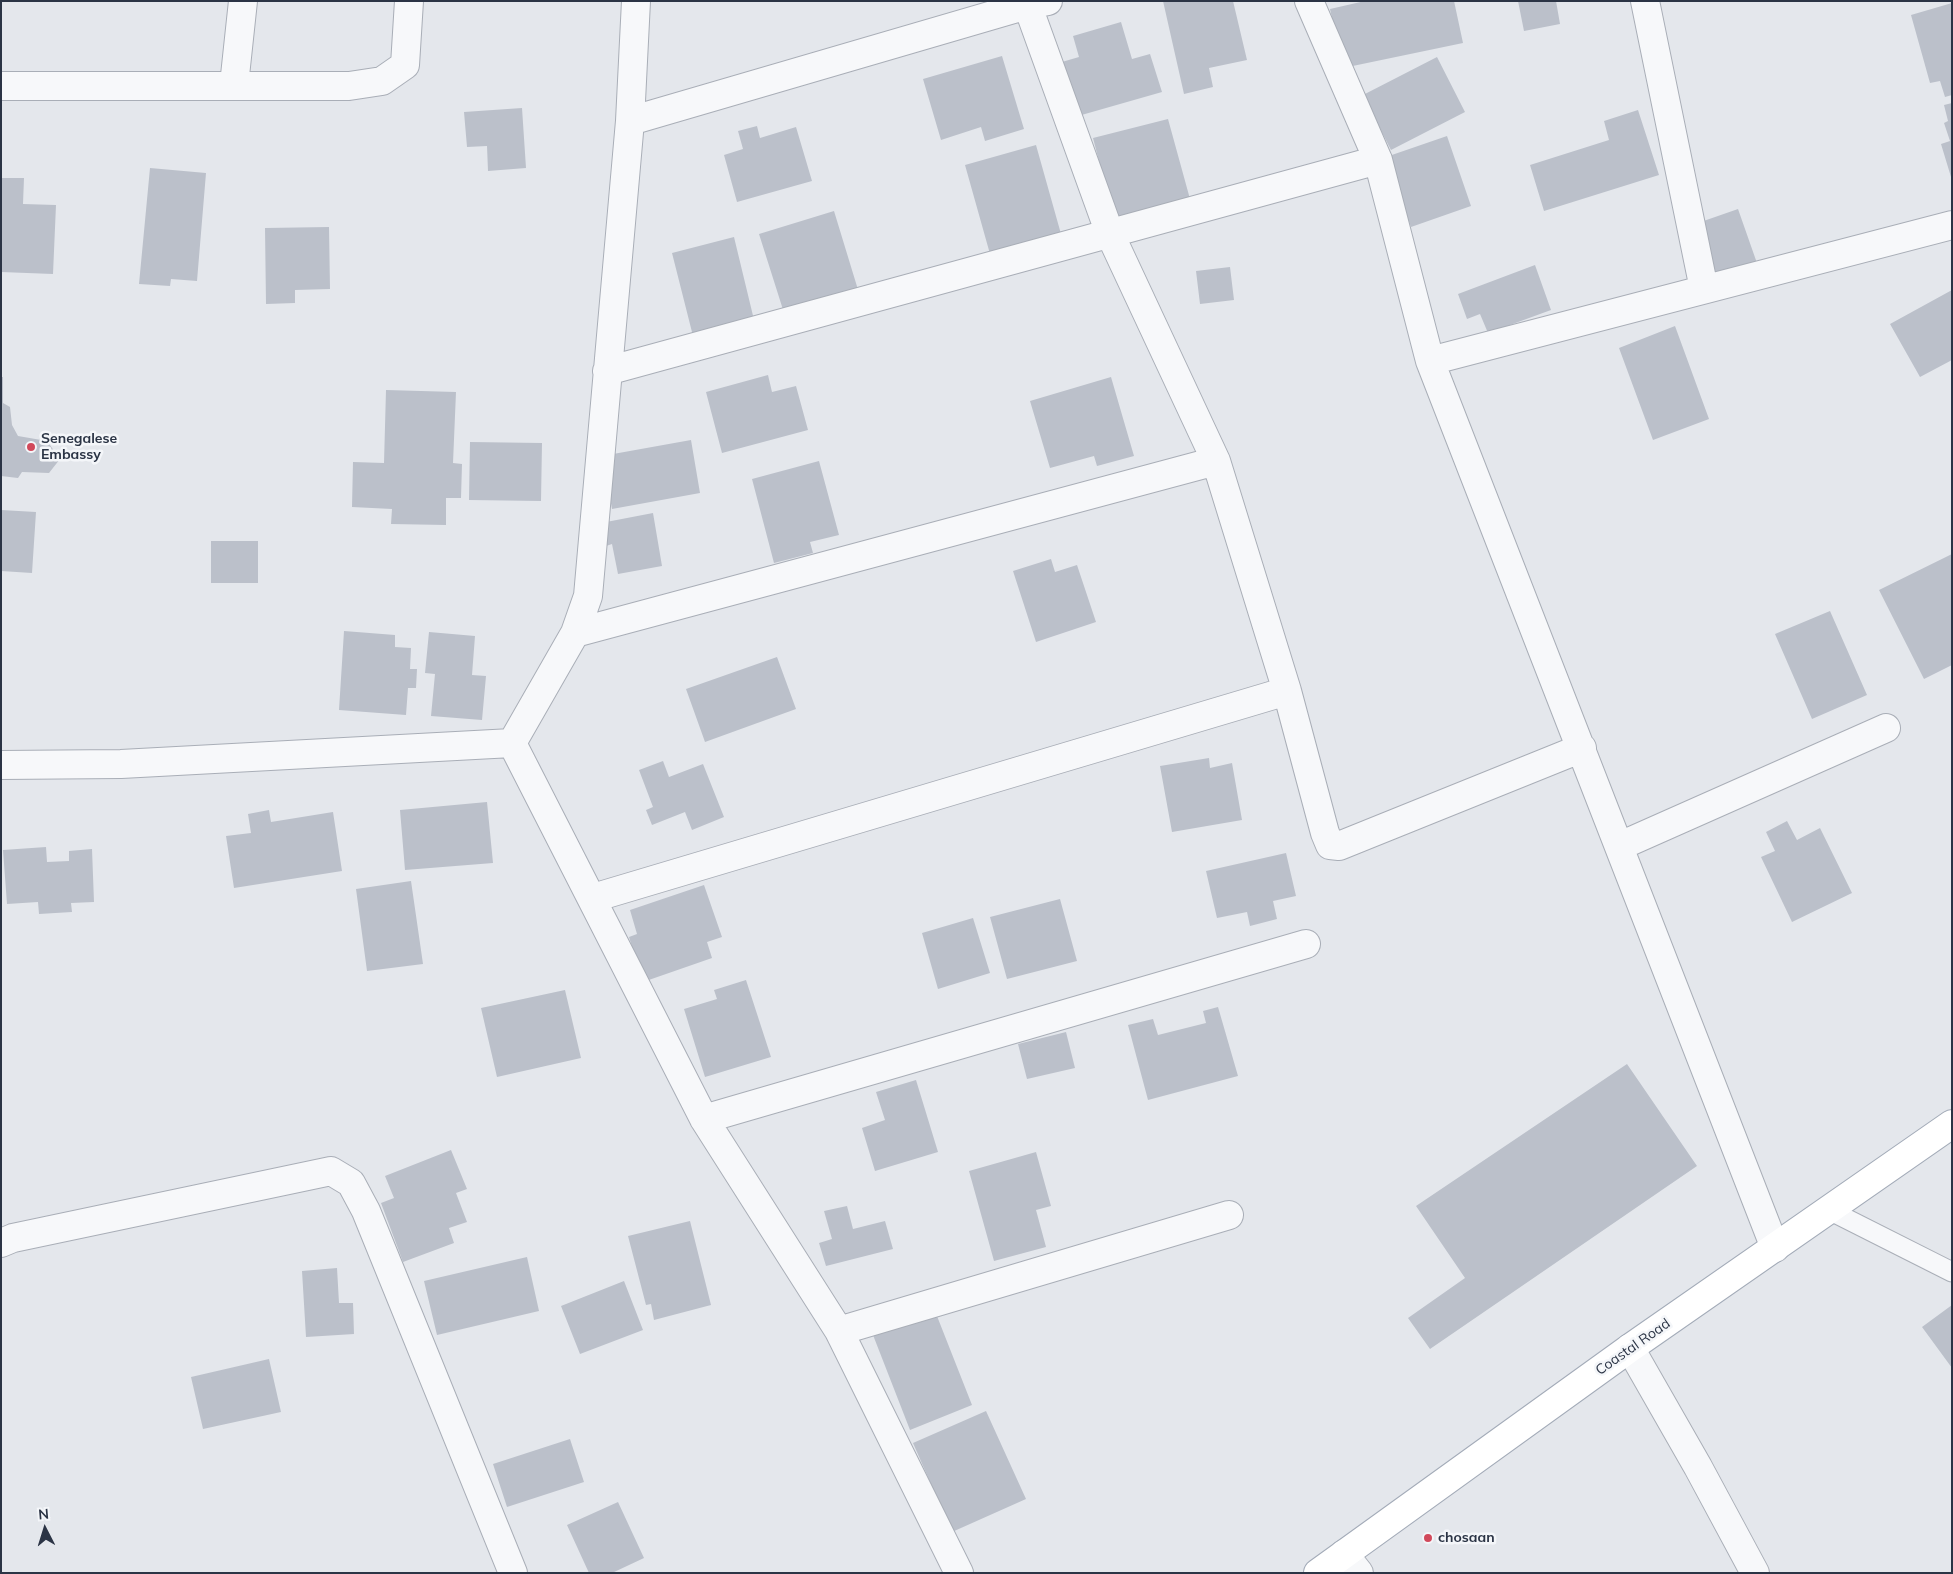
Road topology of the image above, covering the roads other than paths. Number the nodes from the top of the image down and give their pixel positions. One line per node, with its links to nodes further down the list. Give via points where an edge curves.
1 (243, 1): 7 (street)
2 (409, 1): 7 (street, via 405,65 382,81 348,86)
3 (636, 1): 9 (street)
4 (1309, 1): 10 (street)
5 (1645, 1): 13 (street)
6 (1034, 2): 9 (street); 12 (street)
7 (234, 85): 8 (street)
8 (1, 86)
9 (630, 121): 15 (street)
10 (1378, 160): 12 (street); 14 (street)
11 (1952, 224): 13 (street)
12 (1110, 234): 15 (street); 16 (street)
13 (1704, 289): 14 (street)
14 (1430, 361): 21 (street)
15 (608, 371): 17 (street, via 588,596)
16 (1216, 461): 17 (street); 18 (street)
17 (575, 633): 20 (street)
18 (1287, 691): 21 (street, via 1330,845 1339,846); 24 (street)
19 (1886, 728): 23 (street)
20 (512, 743): 22 (street, via 121,764); 24 (street)
21 (1582, 748): 23 (street)
22 (1, 765)
23 (1620, 846): 31 (street)
24 (593, 898): 26 (street)
25 (1306, 944): 26 (street)
26 (704, 1119): 33 (street)
27 (1952, 1124): 28 (main road, Coastal Road)
28 (1829, 1210): 31 (main road, Coastal Road); 32 (lane)
29 (1229, 1215): 33 (street)
30 (1, 1243): 36 (street, via 330,1171 351,1183)
31 (1774, 1248): 34 (main road, Coastal Road)
32 (1952, 1272)
33 (839, 1331): 37 (street)
34 (1630, 1348): 35 (main road, Coastal Road); 39 (street)
35 (1352, 1563): 38 (main road, Coastal Road)
36 (513, 1573)
37 (959, 1573)
38 (1318, 1573)
39 (1754, 1573)

